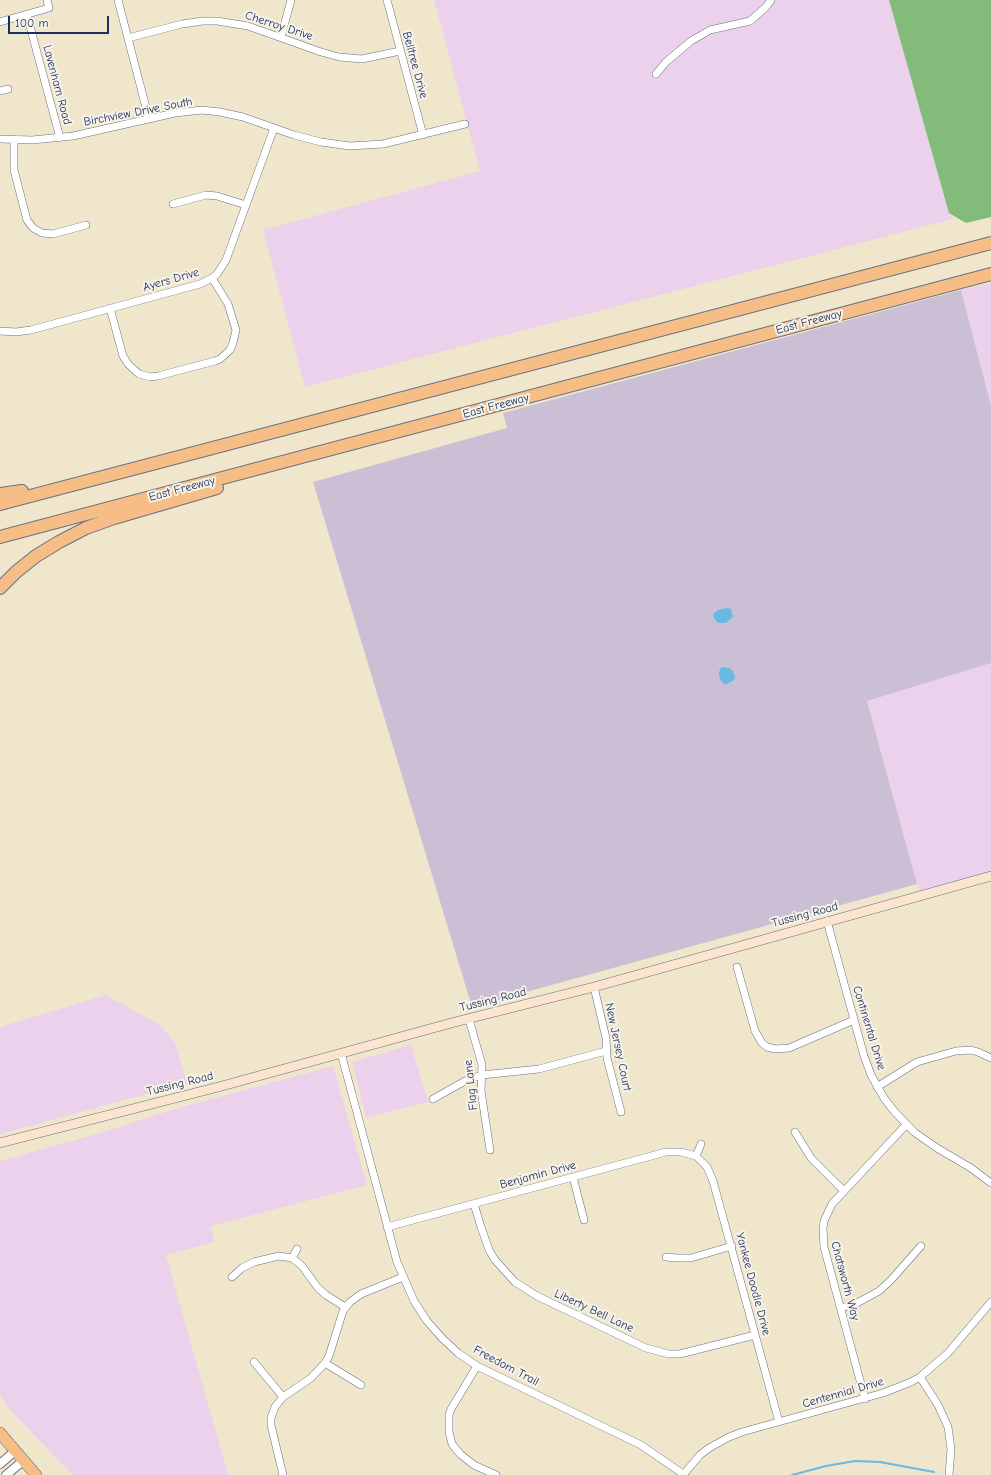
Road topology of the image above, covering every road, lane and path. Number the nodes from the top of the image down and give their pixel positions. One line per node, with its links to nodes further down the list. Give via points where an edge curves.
1 (47, 0): 6 (street, via 49,8)
2 (118, 0): 9 (street)
3 (291, 0): 8 (street)
4 (387, 0): 10 (street, Belltree Drive)
5 (770, 0): 11 (street, via 750,21 710,30 691,41)
6 (27, 14): 7 (street); 18 (street, Lavenham Road)
7 (0, 22)
8 (281, 37): 9 (street, Cherroy Drive, via 248,26 204,21); 10 (street, Cherroy Drive, via 346,58 362,59)
9 (128, 38): 14 (street)
10 (400, 51): 17 (street, Belltree Drive)
11 (656, 74)
12 (8, 89): 13 (street)
13 (0, 91)
14 (149, 119): 16 (street, Birchview Drive South, via 202,110 243,117); 18 (street, Birchview Drive South)
15 (465, 124): 17 (street, Birchview Drive South)
16 (274, 128): 17 (street, Birchview Drive South, via 321,142 350,146 383,144); 22 (street, Ayers Drive)
17 (423, 135)
18 (60, 138): 20 (street, Birchview Drive South)
19 (0, 139): 20 (street, Birchview Drive South)
20 (14, 140): 23 (street, via 14,170 27,220 33,228 42,233 53,234)
21 (173, 204): 22 (street, via 206,195)
22 (246, 205): 26 (street, Ayers Drive, via 226,260)
23 (86, 226)
24 (991, 243): 30 (highway)
25 (991, 274): 29 (highway, East Freeway)
26 (212, 278): 27 (street, Ayers Drive, via 200,284); 27 (street, via 228,304 236,330 230,350 215,361 158,376 139,374 123,356)
27 (110, 308): 28 (street, Ayers Drive, via 31,330)
28 (0, 330)
29 (422, 426): 33 (highway, East Freeway); 34 (highway, via 338,454 86,528 36,556)
30 (70, 485): 31 (highway); 32 (highway)
31 (0, 494)
32 (0, 504)
33 (0, 537)
34 (0, 588)
35 (991, 876): 36 (main road, Tussing Road)
36 (827, 921): 38 (main road, Tussing Road); 40 (street, Continental Drive)
37 (737, 967): 40 (street, via 755,1031 767,1047 789,1048)
38 (594, 987): 39 (main road, Tussing Road); 41 (street, New Jersey Court, via 606,1038)
39 (469, 1019): 42 (main road, Tussing Road); 44 (street, Flag Lane, via 482,1065)
40 (854, 1020): 45 (street, Continental Drive, via 864,1056)
41 (606, 1051): 44 (street, via 539,1069); 47 (street, New Jersey Court)
42 (341, 1053): 50 (main road, Tussing Road); 59 (street, Freedom Trail)
43 (991, 1058): 45 (street, via 971,1050 956,1051 917,1062)
44 (482, 1075): 46 (street, via 465,1081); 52 (street, Flag Lane, via 481,1091)
45 (877, 1087): 48 (street, Continental Drive)
46 (433, 1099)
47 (621, 1112)
48 (906, 1125): 55 (street, Continental Drive); 56 (street, Chatsworth Way)
49 (795, 1132): 56 (street, via 811,1158)
50 (0, 1143)
51 (701, 1144): 53 (street)
52 (490, 1150)
53 (696, 1156): 54 (street, Benjamin Drive, via 666,1152); 60 (street, Yankee Doodle Drive, via 711,1173)
54 (573, 1177): 57 (street, Benjamin Drive); 58 (street)
55 (991, 1183)
56 (844, 1191): 69 (street, Chatsworth Way, via 828,1211 823,1228 824,1247)
57 (474, 1204): 59 (street, Benjamin Drive); 70 (street, Liberty Bell Lane, via 489,1250 511,1278 537,1296 633,1341 658,1351 680,1354)
58 (584, 1220)
59 (387, 1227): 66 (street, Freedom Trail)
60 (732, 1246): 63 (street, via 691,1258); 70 (street, Yankee Doodle Drive)
61 (921, 1246): 69 (street, via 879,1291)
62 (297, 1249): 64 (street)
63 (666, 1257)
64 (292, 1258): 65 (street, via 280,1256 254,1262); 68 (street, via 302,1266 318,1288)
65 (232, 1277)
66 (403, 1277): 68 (street, via 361,1294); 73 (street, Freedom Trail, via 414,1302 427,1321 458,1353)
67 (991, 1302): 74 (street, Centennial Drive, via 948,1353)
68 (345, 1307): 72 (street)
69 (841, 1308): 77 (street, Chatsworth Way)
70 (755, 1335): 78 (street, Yankee Doodle Drive)
71 (254, 1362): 76 (street)
72 (325, 1363): 75 (street); 76 (street, via 311,1378)
73 (477, 1366): 86 (street, via 450,1409 448,1432 452,1444 460,1454); 87 (street, Freedom Trail, via 641,1445)
74 (920, 1377): 77 (street, Centennial Drive); 88 (street, via 938,1405 948,1427 951,1450)
75 (362, 1385)
76 (283, 1397): 85 (street, via 275,1407 271,1425)
77 (866, 1399): 78 (street, Centennial Drive)
78 (779, 1422): 87 (street, Centennial Drive, via 723,1440 700,1456)
79 (0, 1433): 80 (main road)
80 (15, 1451): 81 (main road); 82 (street)
81 (23, 1461): 83 (street); 84 (main road)
82 (0, 1464)
83 (6, 1475)
84 (36, 1475)
85 (283, 1475)
86 (496, 1475)
87 (683, 1475)
88 (949, 1475)

